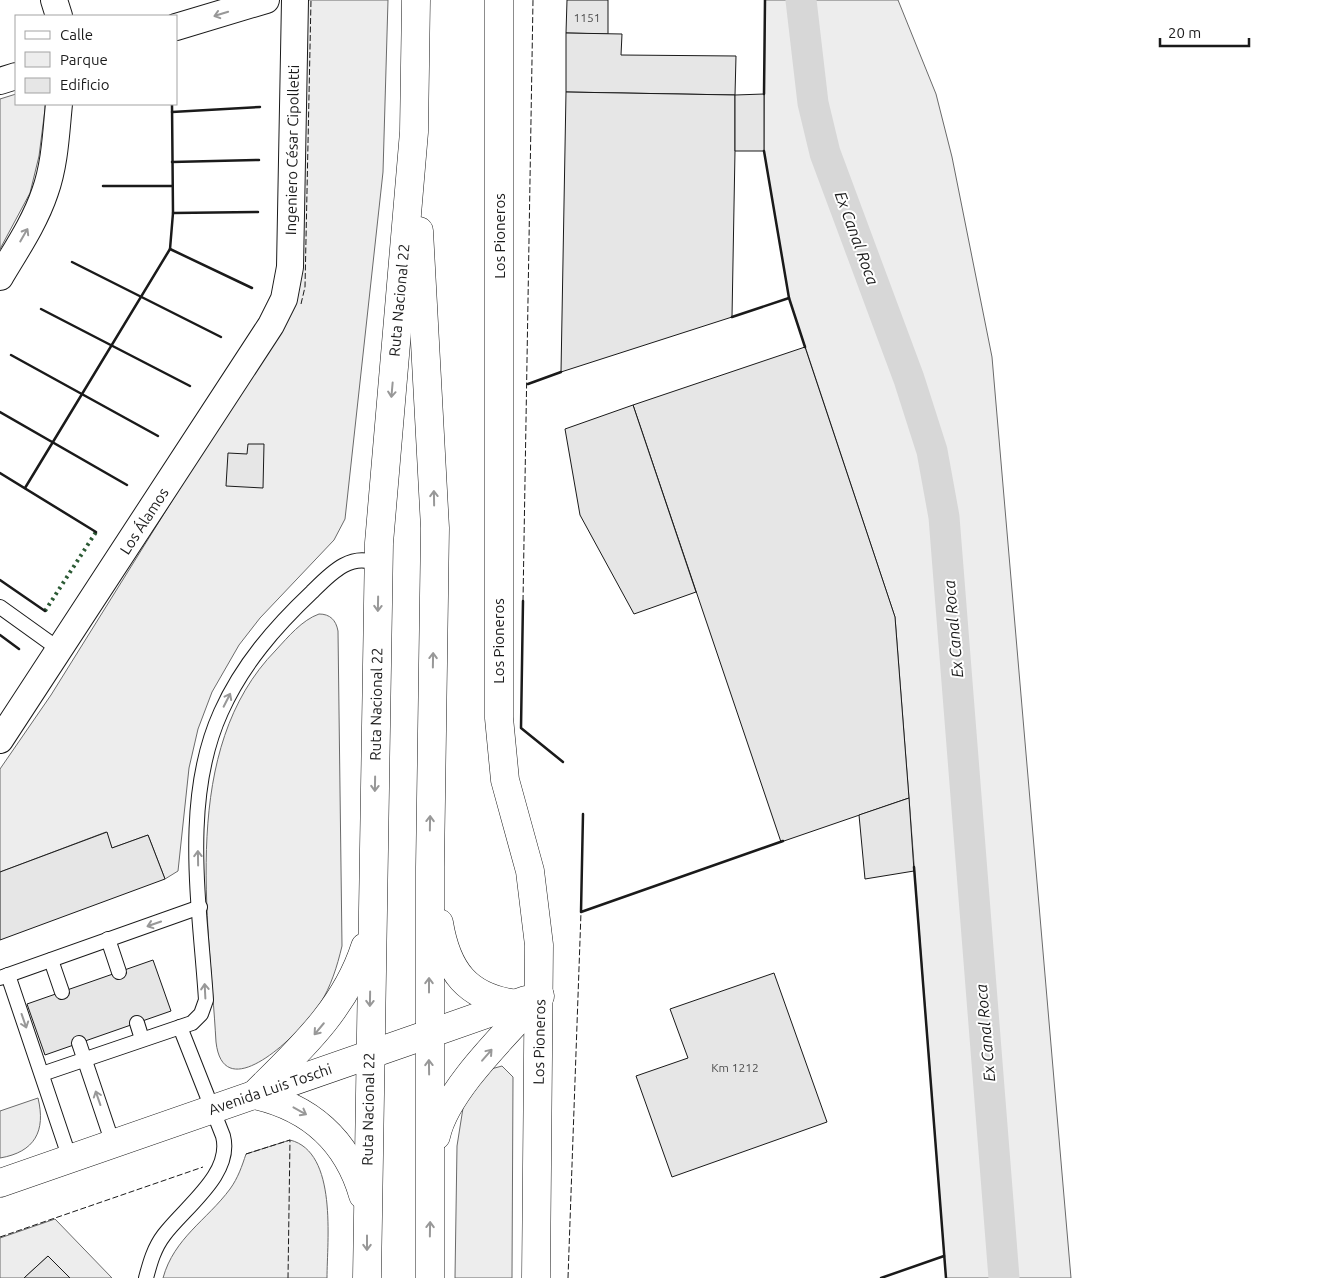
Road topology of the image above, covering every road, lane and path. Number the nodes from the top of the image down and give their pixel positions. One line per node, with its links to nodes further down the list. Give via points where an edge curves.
1 (54, 0): 6 (street)
2 (266, 0): 7 (street, one-way to 7)
3 (295, 0): 13 (street, Ingeniero César Cipolletti, via 290,267)
4 (416, 0): 11 (main road, Ruta Nacional 22)
5 (499, 0): 26 (main road, Los Pioneros, via 499,718 505,780 522,836 536,909)
6 (59, 15)
7 (178, 27)
8 (15, 76): 9 (street)
9 (0, 81)
10 (59, 105): 12 (street, one-way to 10, via 46,191)
11 (414, 132): 14 (main road, Ruta Nacional 22, one-way to 14, via 382,494); 18 (main road, Ruta Nacional 22, one-way to 11, via 434,496)
12 (0, 277)
13 (284, 299): 16 (street, Los Álamos, via 271,325)
14 (379, 565): 19 (lane, one-way to 14, via 200,790 214,731 231,693 268,638 330,576 355,560); 20 (main road, Ruta Nacional 22, one-way to 20)
15 (0, 607): 16 (lane)
16 (60, 650): 17 (street, Los Álamos)
17 (0, 740)
18 (430, 867): 26 (main road, via 442,941 454,970 473,990 484,996); 29 (main road, Ruta Nacional 22, one-way to 18)
19 (200, 907): 21 (lane, one-way to 21); 28 (lane, one-way to 19, via 197,1019 204,1008)
20 (372, 924): 32 (main road, Ruta Nacional 22, one-way to 32); 35 (main road, one-way to 35, via 352,980 338,1004 304,1046)
21 (108, 940): 22 (lane); 23 (lane)
22 (51, 960): 24 (lane); 25 (lane)
23 (119, 972)
24 (4, 976): 34 (lane, one-way to 34)
25 (62, 992)
26 (528, 1000): 29 (main road, Avenida Luis Toschi); 38 (main road, one-way to 26, via 439,1121 450,1101); 45 (main road, Los Pioneros)
27 (137, 1023): 30 (lane)
28 (180, 1027): 30 (lane); 36 (lane)
29 (429, 1034): 32 (main road, Avenida Luis Toschi); 38 (main road, Ruta Nacional 22, one-way to 29)
30 (142, 1039): 33 (lane)
31 (79, 1043): 33 (lane)
32 (369, 1054): 35 (main road, Avenida Luis Toschi); 41 (main road, Ruta Nacional 22)
33 (85, 1059): 34 (lane); 37 (lane, one-way to 33)
34 (42, 1074): 39 (lane)
35 (254, 1095): 36 (main road, Avenida Luis Toschi); 41 (main road, one-way to 41, via 271,1098 304,1113 323,1128 350,1163)
36 (213, 1109): 37 (main road, Avenida Luis Toschi); 42 (lane, via 225,1144 224,1159 213,1178 158,1244)
37 (113, 1144): 39 (main road, Avenida Luis Toschi)
38 (431, 1157): 44 (main road, Ruta Nacional 22, one-way to 38)
39 (70, 1159): 40 (main road, Avenida Luis Toschi)
40 (0, 1183)
41 (367, 1208): 43 (main road, Ruta Nacional 22, one-way to 43)
42 (146, 1278)
43 (367, 1278)
44 (430, 1278)
45 (536, 1278)

